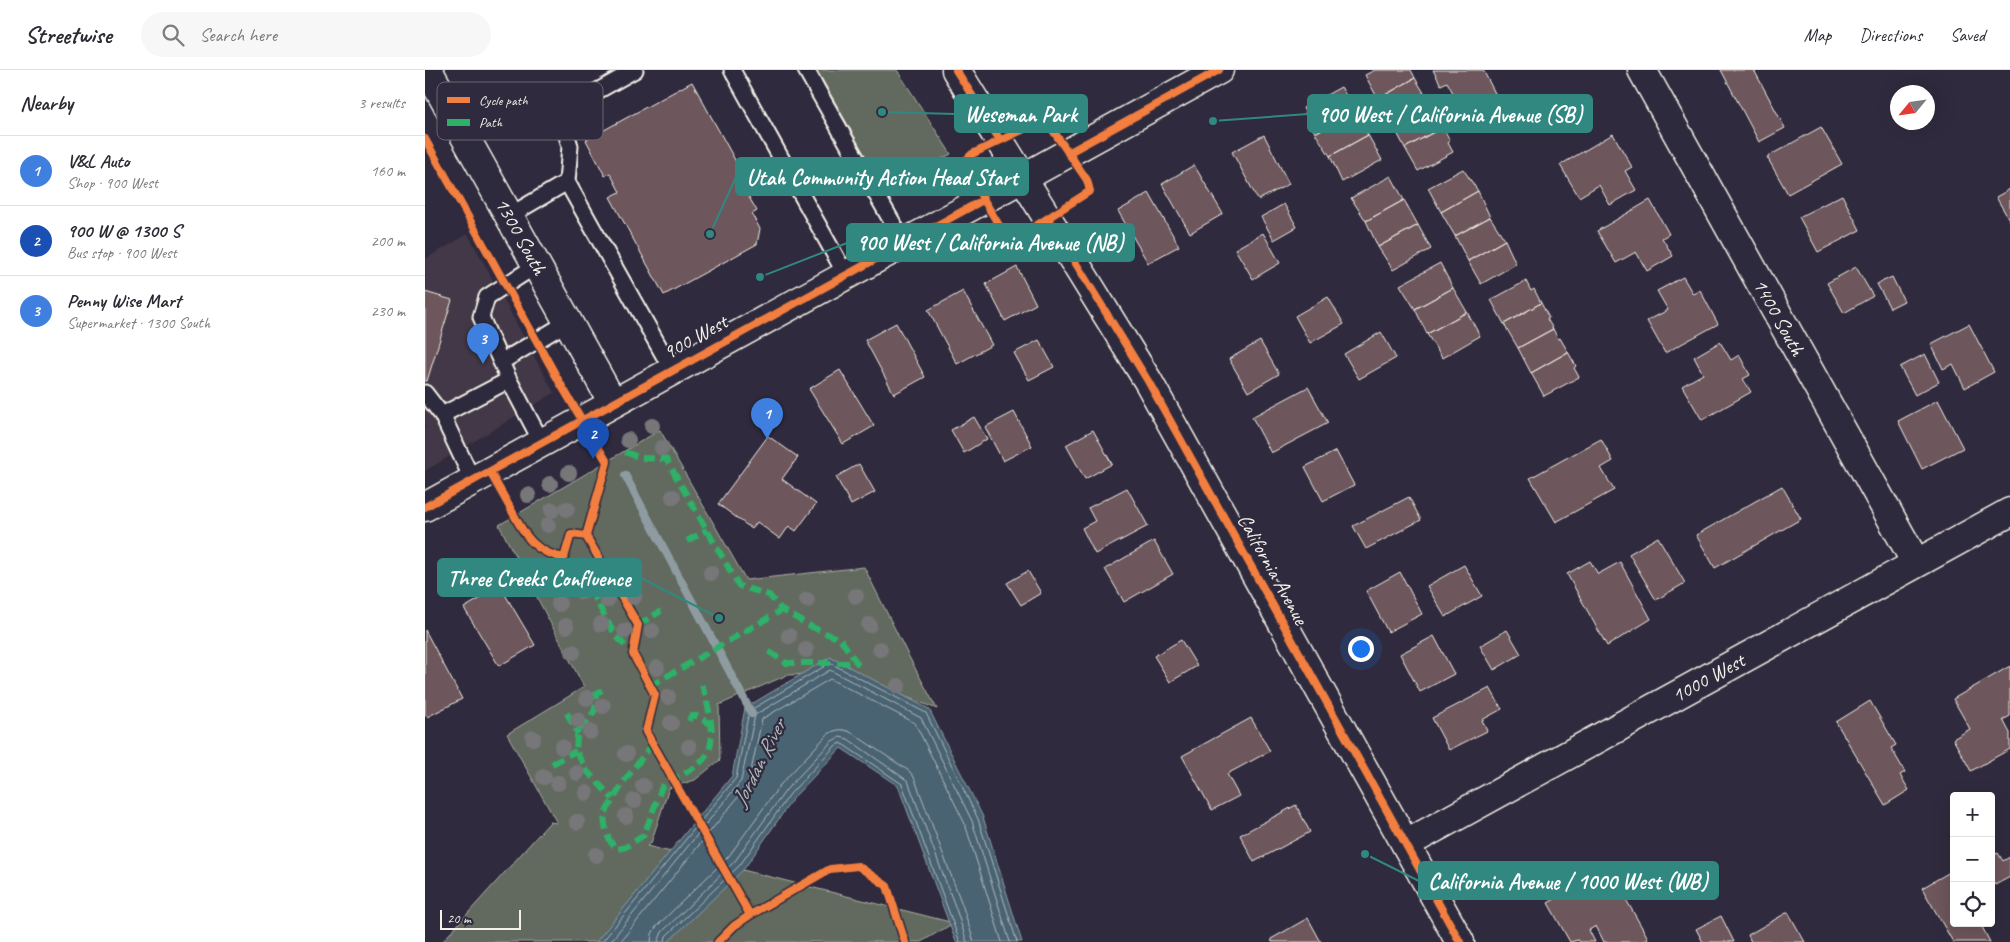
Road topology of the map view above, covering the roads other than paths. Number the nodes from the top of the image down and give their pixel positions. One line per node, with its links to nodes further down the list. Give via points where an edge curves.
1 (428, 70): 8 (main road, 1300 South)
2 (635, 70): 9 (lane)
3 (732, 70): 17 (lane)
4 (806, 70): 15 (lane)
5 (956, 70): 12 (main road, California Avenue)
6 (1219, 70): 12 (main road, 900 West)
7 (1642, 70): 29 (main road, 1400 South)
8 (437, 86)
9 (603, 88)
10 (467, 140): 14 (main road, 1300 South)
11 (567, 140): 13 (lane)
12 (1024, 178): 15 (main road, 900 West); 30 (main road, California Avenue, via 1148,381)
13 (567, 182): 14 (lane); 20 (lane)
14 (509, 216): 16 (main road, 1300 South)
15 (904, 243): 17 (main road, 900 West)
16 (537, 264): 18 (main road, 1300 South); 19 (lane, via 487,297 481,317)
17 (846, 274): 20 (main road, 900 West)
18 (569, 322): 19 (lane); 23 (main road, 1300 South)
19 (501, 362): 21 (lane)
20 (672, 370): 23 (main road, 900 West)
21 (509, 380): 24 (lane); 25 (lane)
22 (425, 393): 24 (lane)
23 (613, 403): 25 (main road, 900 West)
24 (442, 415): 26 (lane)
25 (542, 442): 26 (main road, 900 West)
26 (473, 481): 27 (main road, 900 West)
27 (425, 507)
28 (2010, 512): 29 (main road, 1000 West)
29 (1916, 563): 30 (main road, 1000 West)
30 (1406, 844): 31 (main road, California Avenue)
31 (1460, 942)

